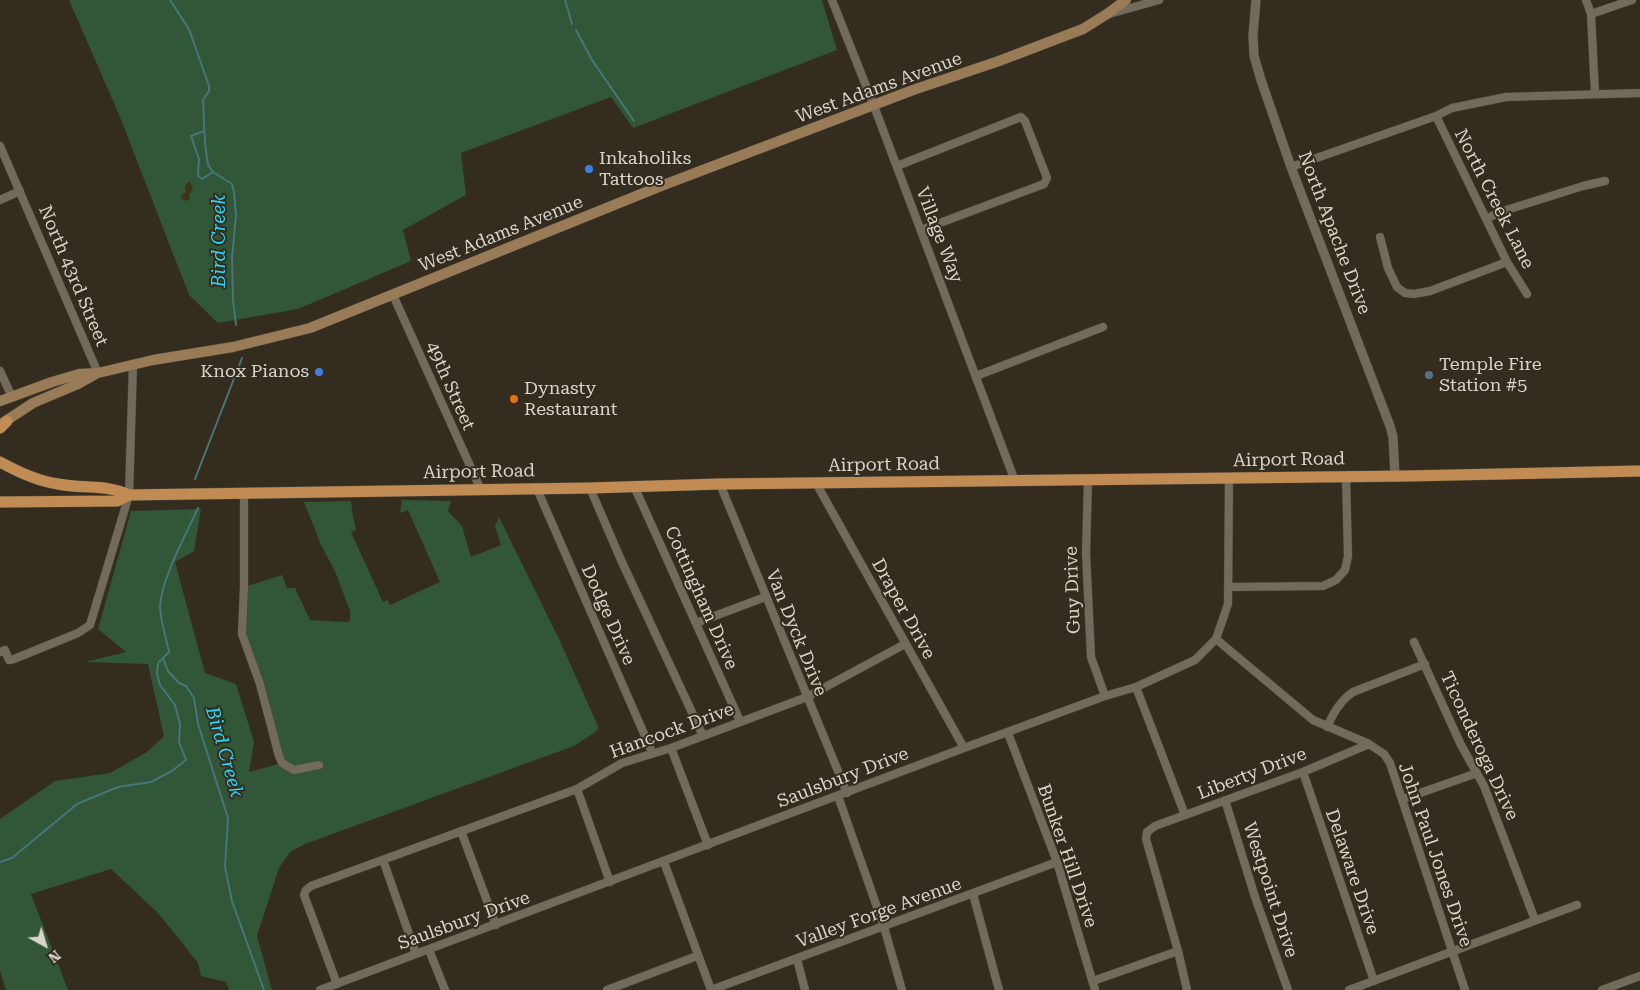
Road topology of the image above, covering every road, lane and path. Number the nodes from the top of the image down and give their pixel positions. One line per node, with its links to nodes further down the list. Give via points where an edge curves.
1 (832, 0): 11 (street, Village Way)
2 (1126, 0): 7 (main road, West Adams Avenue)
3 (1159, 0): 7 (street)
4 (1256, 0): 15 (street, North Apache Drive, via 1254,56)
5 (1586, 0): 8 (street)
6 (1632, 0): 8 (street)
7 (1107, 14): 11 (main road, West Adams Avenue, via 1083,29)
8 (1591, 14): 9 (street)
9 (1595, 94): 10 (street); 12 (street, via 1506,97 1452,108)
10 (1640, 94)
11 (874, 106): 14 (street, Village Way); 24 (main road, West Adams Avenue, via 654,189)
12 (1436, 116): 15 (street); 19 (street, North Creek Lane)
13 (0, 146): 17 (street, North 43rd Street)
14 (897, 166): 20 (street, Village Way); 20 (street, via 1021,117 1044,170 1047,178 1044,184)
15 (1292, 167): 35 (street, North Apache Drive, via 1390,426)
16 (1606, 181): 19 (street)
17 (20, 191): 18 (street); 28 (street, North 43rd Street)
18 (0, 200)
19 (1486, 219): 22 (street, North Creek Lane)
20 (921, 230): 29 (street, Village Way)
21 (1380, 237): 22 (street, via 1388,268 1397,288 1405,293 1430,290)
22 (1507, 262): 23 (street, North Creek Lane)
23 (1527, 294)
24 (393, 295): 26 (main road, West Adams Avenue, via 302,330 233,347); 45 (street, 49th Street)
25 (1103, 327): 29 (street)
26 (133, 364): 28 (main road, West Adams Avenue); 47 (street)
27 (0, 371): 30 (street)
28 (98, 373): 30 (main road, West Adams Avenue, via 65,377); 32 (main road, West Adams Avenue, via 33,403)
29 (976, 376): 39 (street, Village Way)
30 (12, 397): 31 (main road, West Adams Avenue)
31 (0, 401)
32 (2, 425)
33 (2, 462): 47 (main road, Airport Road, via 28,476 57,484 107,487)
34 (1640, 471): 35 (main road, Airport Road)
35 (1395, 476): 36 (main road, Airport Road)
36 (1346, 477): 37 (main road, Airport Road); 49 (street, via 1348,556 1345,570 1336,580 1323,586)
37 (1229, 478): 38 (main road, Airport Road); 49 (street, Saulsbury Drive)
38 (1088, 480): 39 (main road, Airport Road); 58 (street, Guy Drive, via 1086,553 1091,657)
39 (1015, 481): 40 (main road, Airport Road)
40 (816, 483): 41 (main road, Airport Road); 54 (street, Draper Drive)
41 (720, 484): 42 (main road, Airport Road); 50 (street, Van Dyck Drive)
42 (634, 486): 43 (main road, Airport Road); 51 (street, Cottingham Drive)
43 (590, 488): 44 (main road, Airport Road); 63 (street, via 620,560)
44 (537, 489): 45 (main road, Airport Road); 67 (street, Dodge Drive)
45 (480, 490): 46 (main road, Airport Road)
46 (244, 494): 47 (main road, Airport Road); 68 (street, via 242,634 282,763 294,770)
47 (130, 495): 48 (main road, Airport Road, via 117,501); 55 (street, via 90,625 14,659 9,660)
48 (0, 502)
49 (1228, 587): 52 (street, Saulsbury Drive, via 1228,604)
50 (765, 597): 51 (street); 59 (street, Van Dyck Drive)
51 (696, 623): 60 (street, Cottingham Drive)
52 (1216, 639): 57 (street, Saulsbury Drive, via 1195,660); 61 (street, John Paul Jones Drive, via 1300,711)
53 (1414, 642): 56 (street, Ticonderoga Drive)
54 (904, 644): 59 (street, Hancock Drive); 66 (street, Draper Drive)
55 (3, 651)
56 (1425, 664): 61 (street, via 1353,692 1336,708); 70 (street, Ticonderoga Drive, via 1461,745)
57 (1136, 686): 58 (street, Saulsbury Drive); 76 (street)
58 (1105, 696): 62 (street, Saulsbury Drive)
59 (806, 698): 60 (street, Hancock Drive); 72 (street, Van Dyck Drive)
60 (740, 722): 63 (street, Hancock Drive)
61 (1327, 726): 64 (street, John Paul Jones Drive)
62 (1008, 733): 66 (street, Saulsbury Drive); 81 (street, Bunker Hill Drive)
63 (704, 736): 65 (street, Hancock Drive)
64 (1369, 744): 69 (street, Liberty Drive); 75 (street, John Paul Jones Drive, via 1384,754 1390,763)
65 (671, 748): 67 (street, Hancock Drive); 78 (street)
66 (964, 748): 72 (street, Saulsbury Drive)
67 (652, 752): 71 (street, Hancock Drive, via 622,763)
68 (319, 765)
69 (1303, 772): 74 (street, Liberty Drive); 96 (street, Delaware Drive)
70 (1477, 772): 75 (street); 85 (street, Ticonderoga Drive)
71 (577, 789): 77 (street, Hancock Drive); 82 (street)
72 (847, 793): 73 (street, Saulsbury Drive)
73 (838, 796): 78 (street, Saulsbury Drive); 87 (street)
74 (1225, 800): 76 (street, Liberty Drive); 107 (street, Westpoint Drive)
75 (1403, 800): 90 (street, John Paul Jones Drive)
76 (1185, 815): 89 (street, Liberty Drive, via 1155,826 1147,832 1146,839)
77 (461, 831): 79 (street, Hancock Drive); 86 (street)
78 (708, 846): 80 (street, Saulsbury Drive)
79 (383, 860): 91 (street); 97 (street, Hancock Drive, via 311,886 304,895)
80 (664, 862): 82 (street, Saulsbury Drive); 92 (street)
81 (1057, 862): 83 (street, Valley Forge Avenue); 95 (street, Bunker Hill Drive)
82 (610, 882): 86 (street, Saulsbury Drive)
83 (973, 894): 87 (street, Valley Forge Avenue); 104 (street)
84 (1578, 905): 85 (street)
85 (1535, 920): 90 (street)
86 (496, 925): 88 (street, Saulsbury Drive)
87 (884, 927): 93 (street, Valley Forge Avenue); 103 (street)
88 (429, 950): 91 (street, Saulsbury Drive); 99 (street)
89 (1178, 951): 95 (street); 106 (street)
90 (1452, 952): 96 (street); 109 (street, John Paul Jones Drive)
91 (416, 954): 97 (street, Saulsbury Drive)
92 (697, 956): 100 (street); 101 (street)
93 (798, 959): 101 (street, Valley Forge Avenue); 102 (street)
94 (1640, 976): 110 (street)
95 (1093, 981): 105 (street, Bunker Hill Drive)
96 (1374, 981): 108 (street)
97 (337, 984): 98 (street, Saulsbury Drive)
98 (320, 990)
99 (445, 990)
100 (607, 990)
101 (711, 990)
102 (805, 990)
103 (902, 990)
104 (999, 990)
105 (1095, 990)
106 (1187, 990)
107 (1288, 990)
108 (1349, 990)
109 (1465, 990)
110 (1602, 990)

